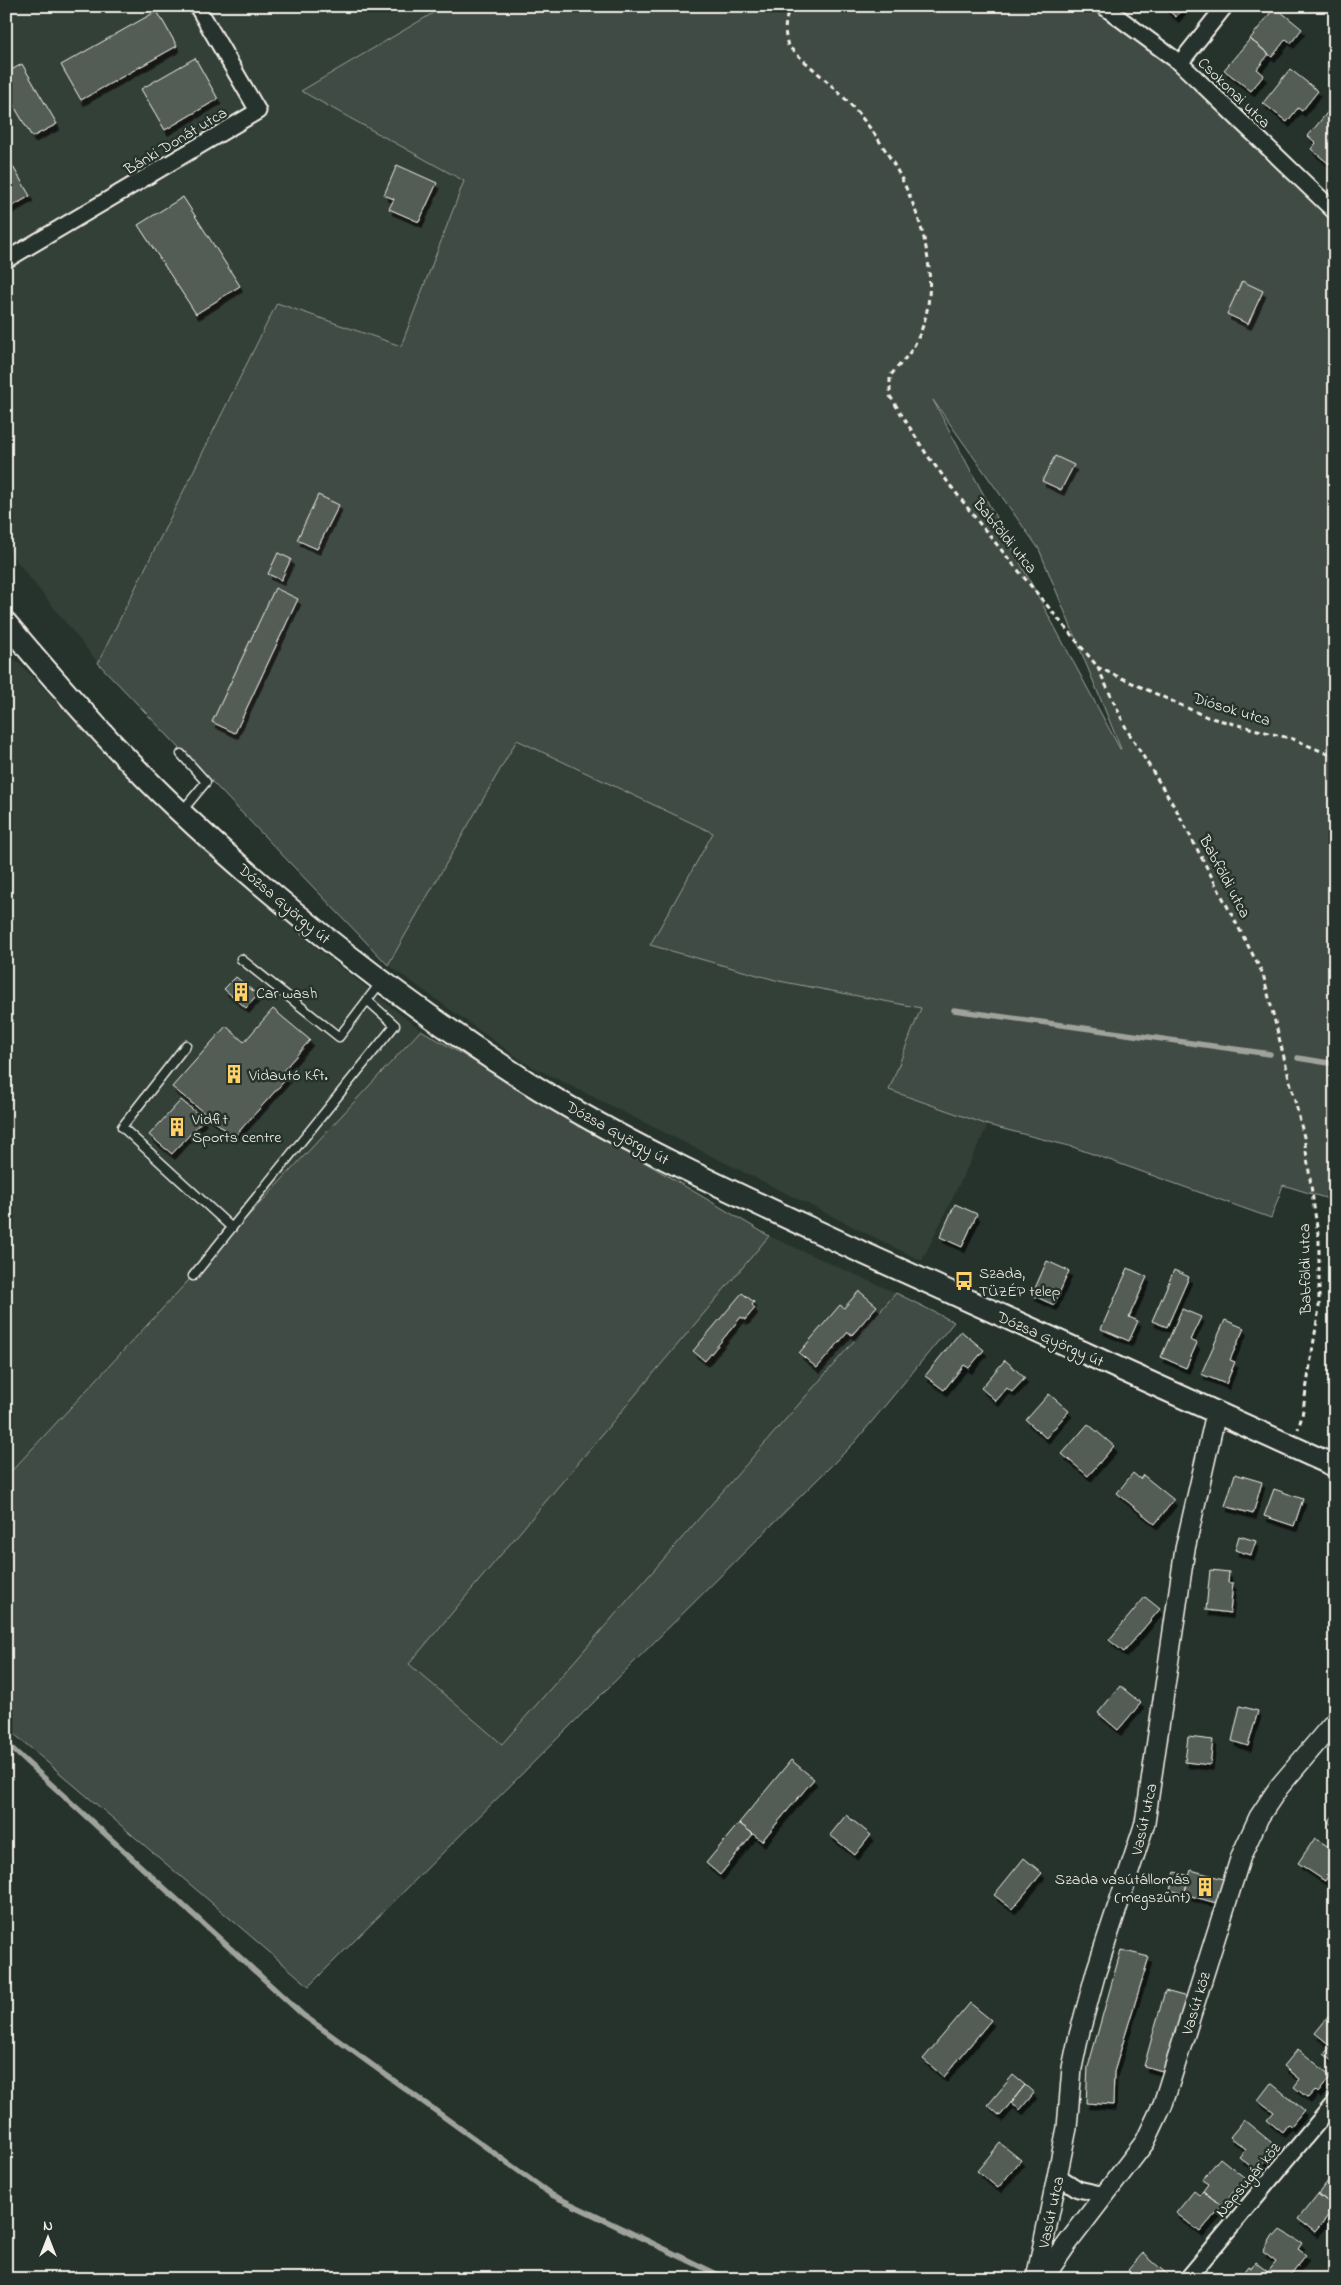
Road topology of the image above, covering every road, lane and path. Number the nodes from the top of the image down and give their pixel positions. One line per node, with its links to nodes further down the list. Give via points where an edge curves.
1 (198, 6): 7 (street, Bánki Donát utca, via 258,111)
2 (791, 6): 9 (path, Babföldi utca, via 784,33 788,46 856,111 883,145 914,206 929,259 929,287 923,324 912,350 890,376 890,396 927,455)
3 (1103, 6): 5 (street, Csokonai utca)
4 (1225, 6): 5 (street)
5 (1180, 63): 6 (street, Csokonai utca)
6 (1335, 212)
7 (6, 260)
8 (9, 627): 12 (main road, Dózsa György út, via 72,700)
9 (1097, 666): 11 (path, Diósok utca, via 1207,717 1293,739); 20 (path, Babföldi utca, via 1127,730 1177,811 1263,974 1304,1138 1319,1241 1319,1308 1302,1416)
10 (181, 754): 12 (lane, via 206,782)
11 (1335, 757)
12 (181, 812): 14 (main road, Dózsa György út, via 279,901)
13 (241, 959): 15 (lane, via 339,1037)
14 (382, 980): 15 (lane); 19 (main road, Dózsa György út, via 529,1083 665,1160)
15 (367, 1000): 17 (lane, via 395,1025)
16 (186, 1045): 17 (lane, via 122,1127)
17 (232, 1228): 18 (lane)
18 (193, 1276)
19 (1216, 1413): 20 (main road, Dózsa György út); 24 (street, Vasút utca, via 1185,1549 1145,1823 1079,2035)
20 (1292, 1446): 21 (main road, Dózsa György út)
21 (1335, 1466)
22 (1335, 1721): 25 (street, Vasút köz, via 1279,1787 1259,1817 1241,1856 1163,2104 1146,2142)
23 (1335, 2102): 28 (street, Napsugár köz)
24 (1058, 2176): 25 (street, via 1078,2190); 26 (street, Vasút utca)
25 (1105, 2195): 27 (street, Vasút köz)
26 (1036, 2279)
27 (1043, 2279)
28 (1186, 2279)

